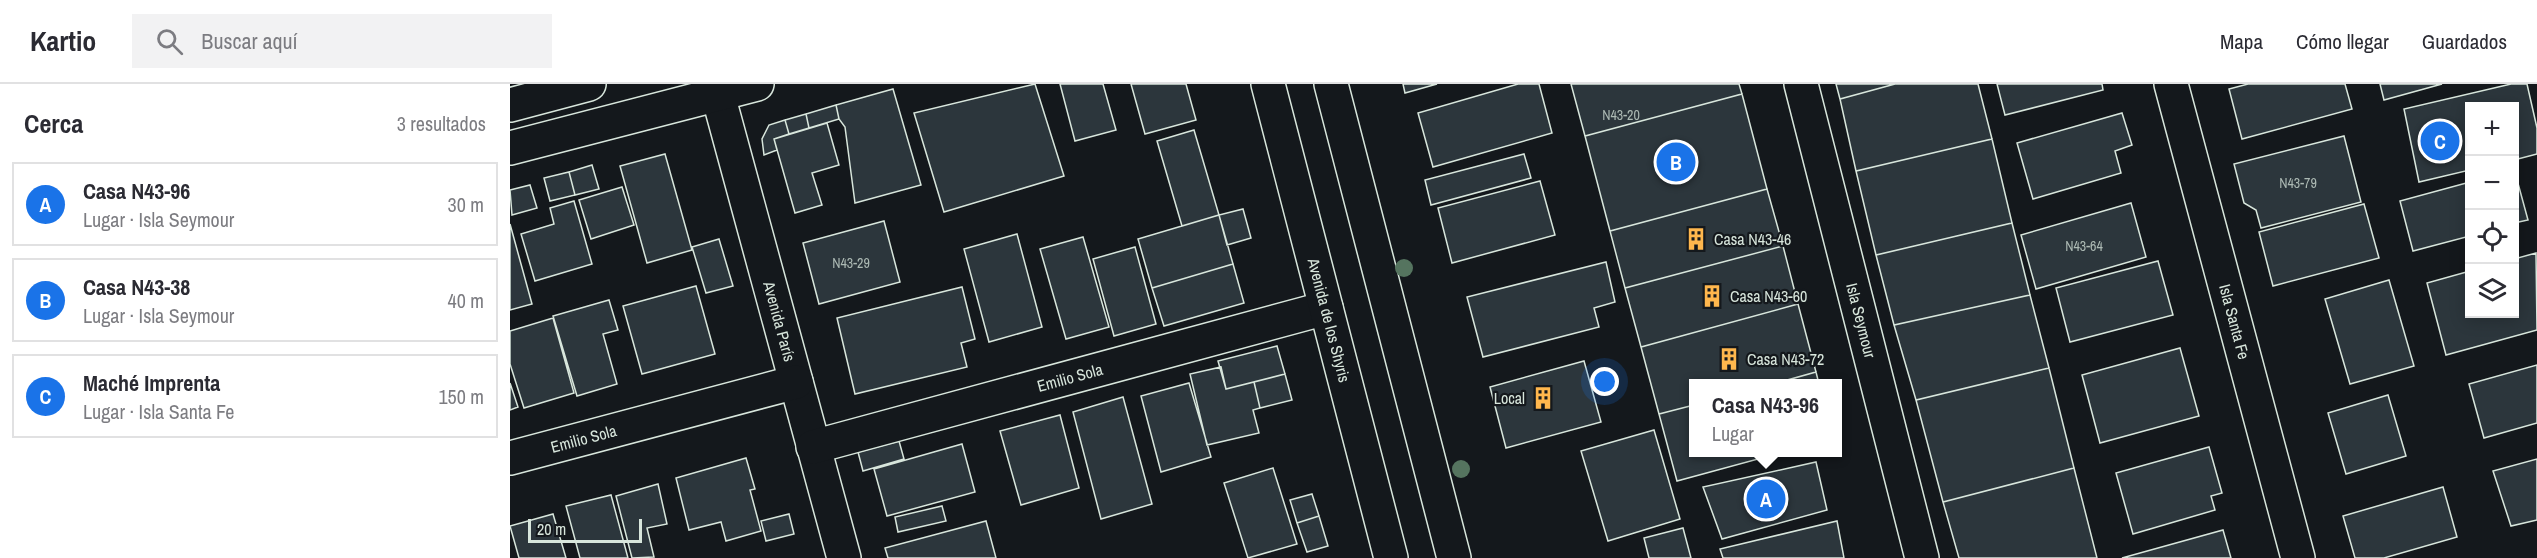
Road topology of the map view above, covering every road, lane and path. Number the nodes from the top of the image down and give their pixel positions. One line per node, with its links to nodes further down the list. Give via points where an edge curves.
1 (589, 84): 8 (street)
2 (757, 84): 7 (street)
3 (1268, 84): 10 (street, Avenida de los Shyris)
4 (1331, 84): 16 (street)
5 (1801, 84): 17 (street, Isla Seymour)
6 (2170, 84): 18 (street, Isla Santa Fe)
7 (716, 89): 9 (street); 11 (street, Avenida París)
8 (510, 105)
9 (510, 148)
10 (1326, 308): 12 (street, Emilio Sola); 15 (street, Avenida de los Shyris)
11 (796, 382): 12 (street, Avenida París); 13 (street, Emilio Sola)
12 (813, 447): 14 (street, Avenida París)
13 (510, 458)
14 (844, 558)
15 (1391, 558)
16 (1454, 558)
17 (1923, 558)
18 (2298, 558)

